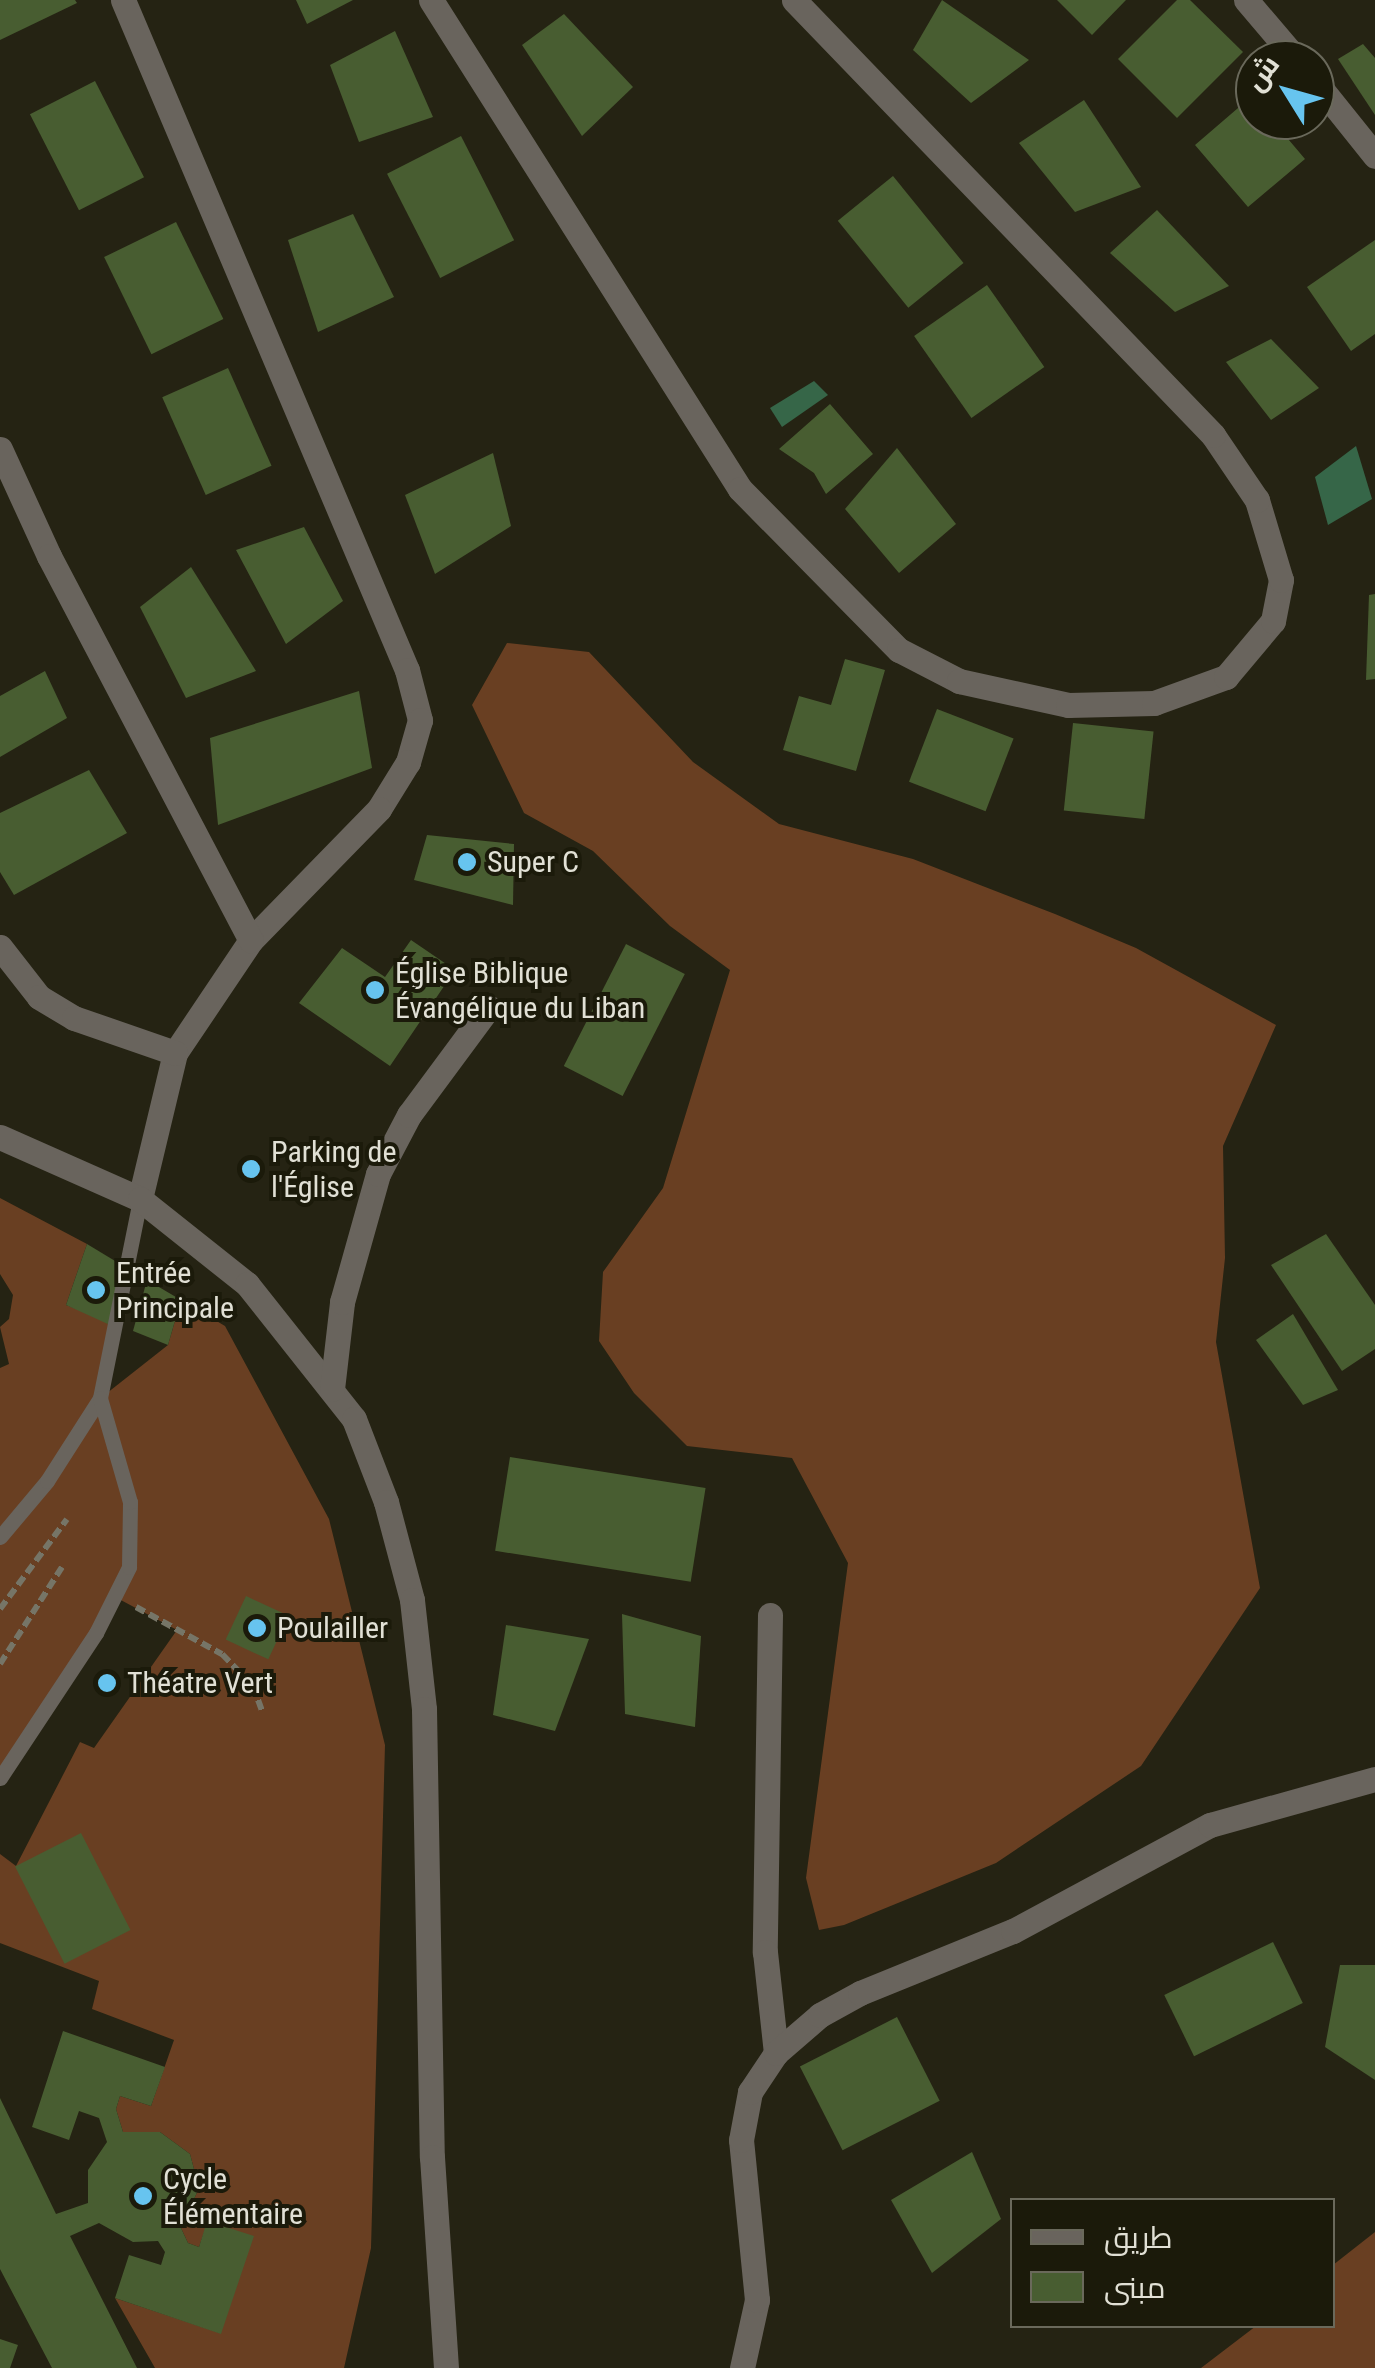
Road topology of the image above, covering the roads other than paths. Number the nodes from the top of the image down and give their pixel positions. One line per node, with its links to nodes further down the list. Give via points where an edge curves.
1 (123, 0): 9 (street, via 400,651 420,720 408,762 378,809)
2 (432, 0): 3 (street, via 740,490 899,650 959,681 1068,705 1154,703 1226,676 1273,621 1281,580 1257,500 1213,435)
3 (794, 0)
4 (1246, 0): 5 (street)
5 (1281, 40)
6 (1335, 106): 7 (street)
7 (1375, 156)
8 (0, 449): 9 (street, via 49,556)
9 (251, 940): 12 (street)
10 (0, 948): 12 (street, via 38,997 74,1018)
11 (489, 1006): 15 (street, via 409,1115 378,1174 342,1302)
12 (174, 1053): 14 (street)
13 (0, 1137): 14 (street)
14 (140, 1199): 15 (street, via 247,1284); 16 (lane, via 120,1325)
15 (332, 1389): 22 (street, via 354,1419 386,1502 412,1600 424,1709 432,2158)
16 (100, 1398): 17 (lane, via 47,1481); 19 (lane, via 134,1533 117,1597)
17 (0, 1537)
18 (770, 1615): 21 (street, via 766,1952)
19 (0, 1778)
20 (1375, 1780): 21 (street, via 1210,1825 1014,1931 860,1993 820,2015)
21 (776, 2053): 24 (street, via 750,2092 741,2140 757,2300)
22 (445, 2362): 23 (street)
23 (468, 2368)
24 (742, 2368)

